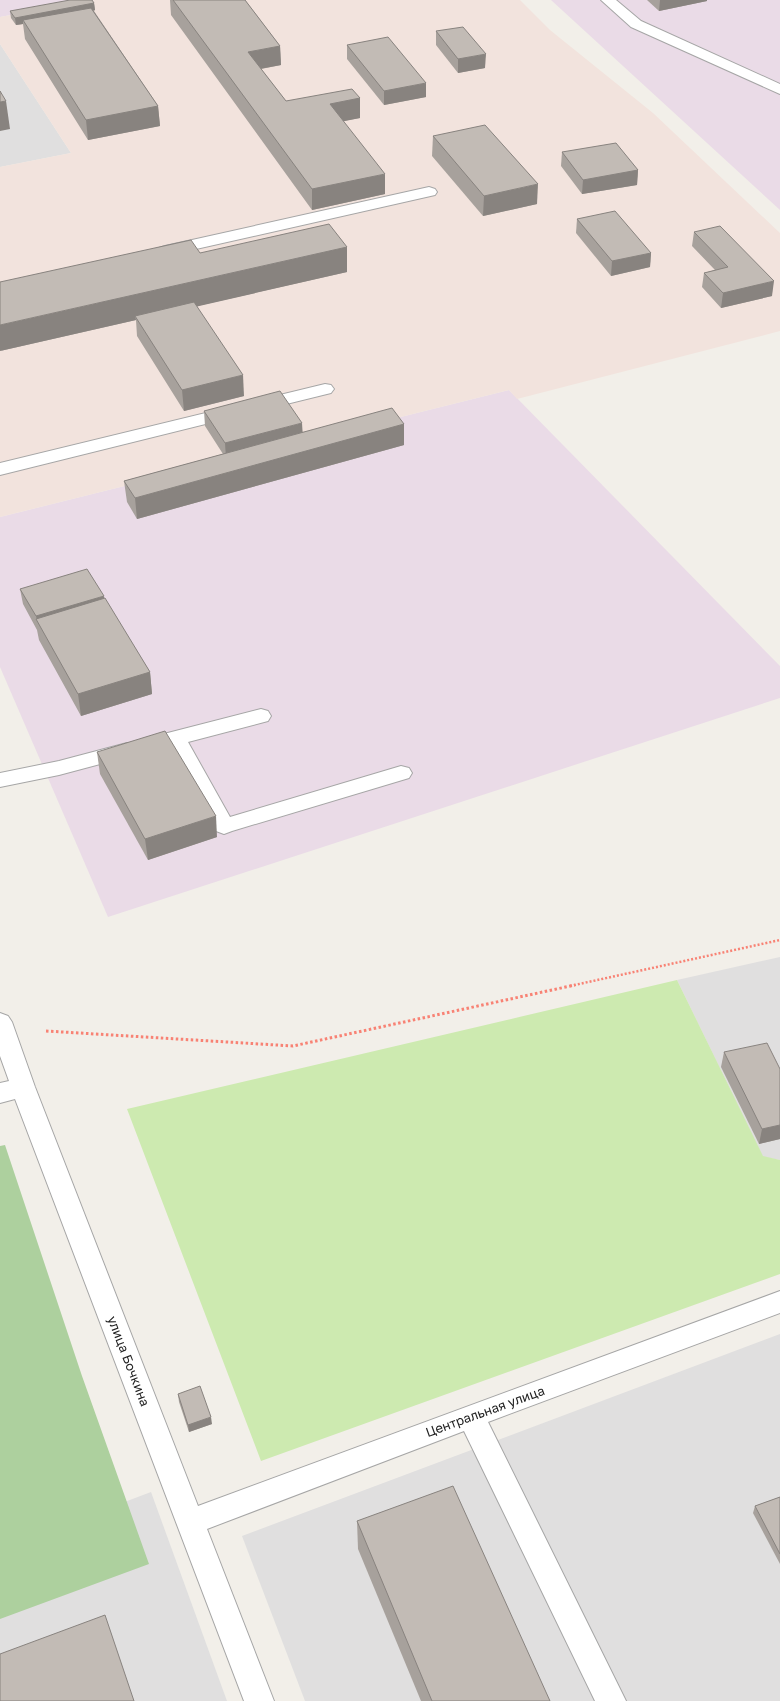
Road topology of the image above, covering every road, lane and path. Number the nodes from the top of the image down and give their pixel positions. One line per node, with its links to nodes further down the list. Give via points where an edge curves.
1 (608, 0): 2 (street, via 636,24)
2 (780, 90)
3 (429, 192): 4 (street)
4 (153, 254)
5 (325, 389): 6 (street)
6 (0, 469)
7 (261, 716): 8 (street)
8 (176, 738): 9 (street, via 224,826); 10 (street, via 59,768)
9 (401, 773)
10 (0, 780)
11 (780, 940): 13 (path, via 293,1046)
12 (0, 1022): 14 (street, улица Бочкина)
13 (46, 1032)
14 (12, 1090): 17 (street, улица Бочкина)
15 (780, 1302): 16 (street, Центральная улица)
16 (470, 1416): 17 (street, Центральная улица); 19 (street)
17 (190, 1522): 18 (street, улица Бочкина)
18 (259, 1701)
19 (611, 1701)

